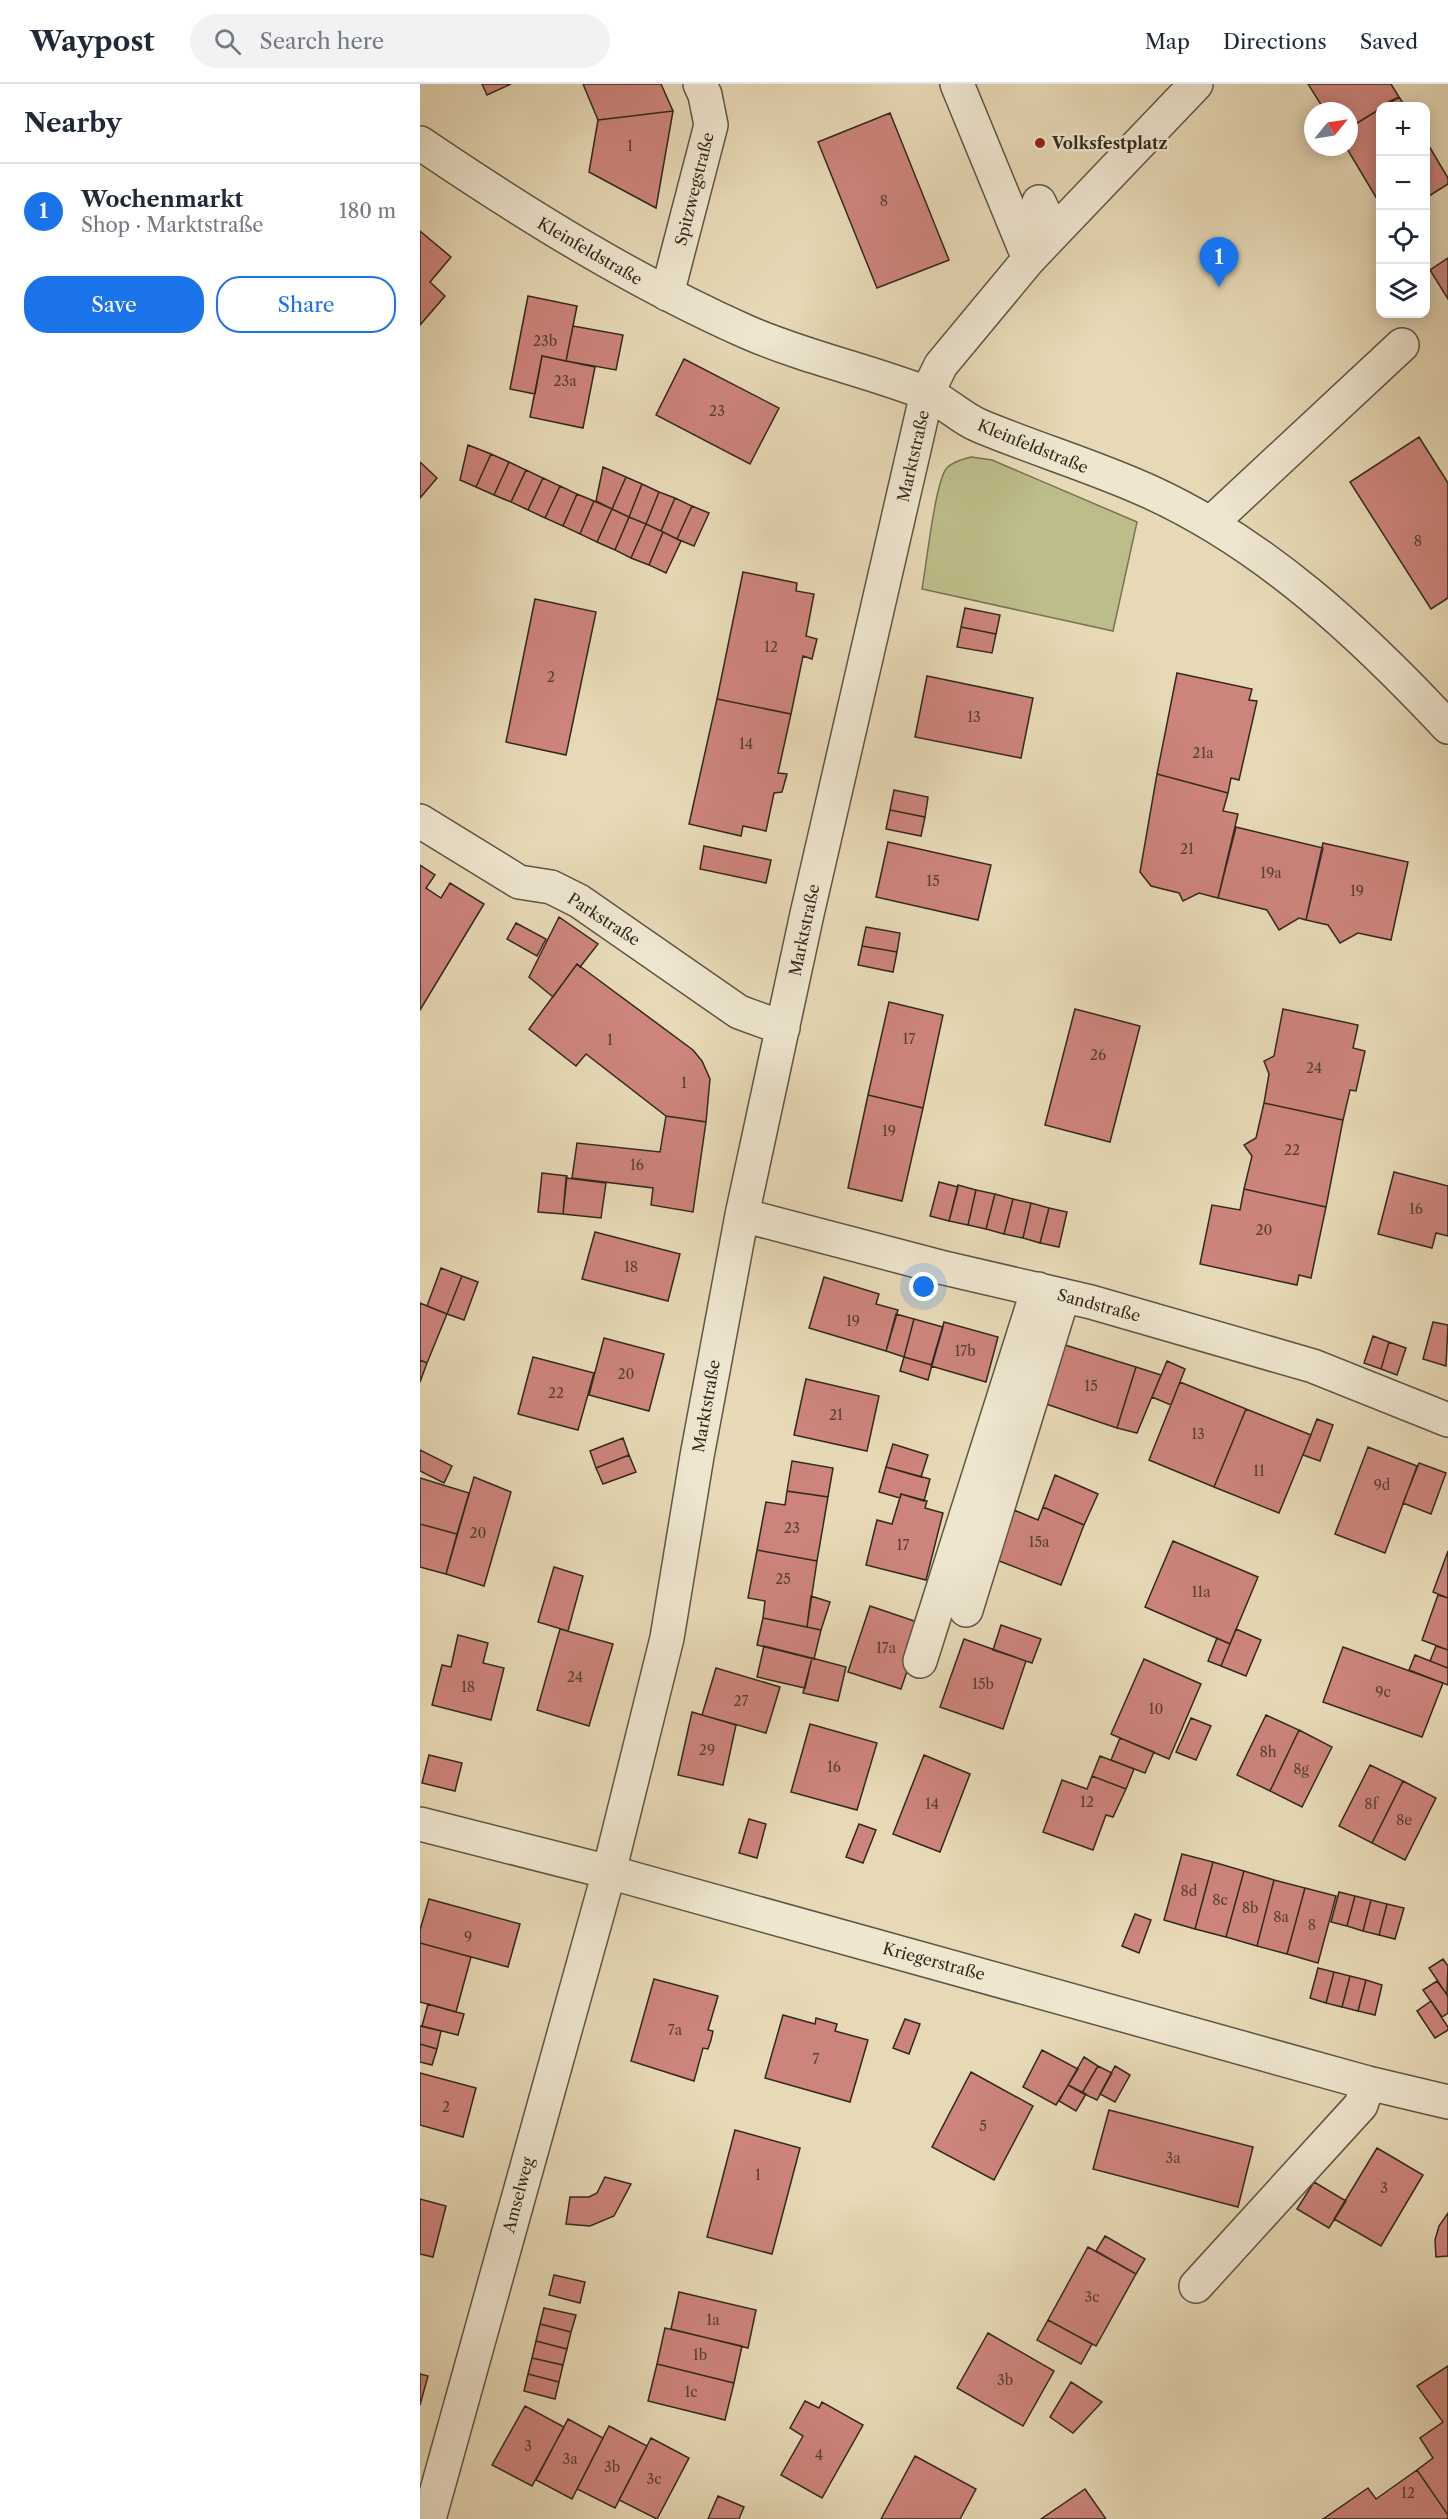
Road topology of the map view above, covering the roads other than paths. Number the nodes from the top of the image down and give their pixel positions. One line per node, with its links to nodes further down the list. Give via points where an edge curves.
1 (700, 84): 8 (street, Spitzwegstraße, via 711,125)
2 (957, 84): 7 (street)
3 (1196, 84): 6 (street, Marktstraße)
4 (420, 143): 8 (street, Kleinfeldstraße, via 535,219)
5 (1039, 202): 6 (street)
6 (1053, 232): 7 (street, Marktstraße)
7 (1029, 259): 10 (street, Marktstraße, via 941,365)
8 (667, 294): 10 (street, Kleinfeldstraße, via 750,333)
9 (1402, 345): 11 (street)
10 (927, 393): 11 (street, Kleinfeldstraße, via 975,424 1148,491); 14 (street, Marktstraße)
11 (1211, 524): 12 (street, Kleinfeldstraße, via 1319,602)
12 (1448, 727)
13 (420, 821): 14 (street, Parkstraße, via 519,882 551,887 579,901 739,1012)
14 (783, 1028): 15 (street, Marktstraße)
15 (742, 1215): 16 (street, Sandstraße); 21 (street, Marktstraße, via 667,1638)
16 (1051, 1292): 17 (street, Sandstraße, via 1312,1366); 18 (street); 19 (street)
17 (1448, 1420)
18 (966, 1610)
19 (920, 1661)
20 (420, 1824): 21 (street, Kriegerstraße)
21 (609, 1872): 22 (street, Kriegerstraße); 25 (street, Amselweg)
22 (1368, 2083): 23 (street, Kriegerstraße); 24 (street, via 1361,2105)
23 (1448, 2102)
24 (1196, 2286)
25 (429, 2519)

